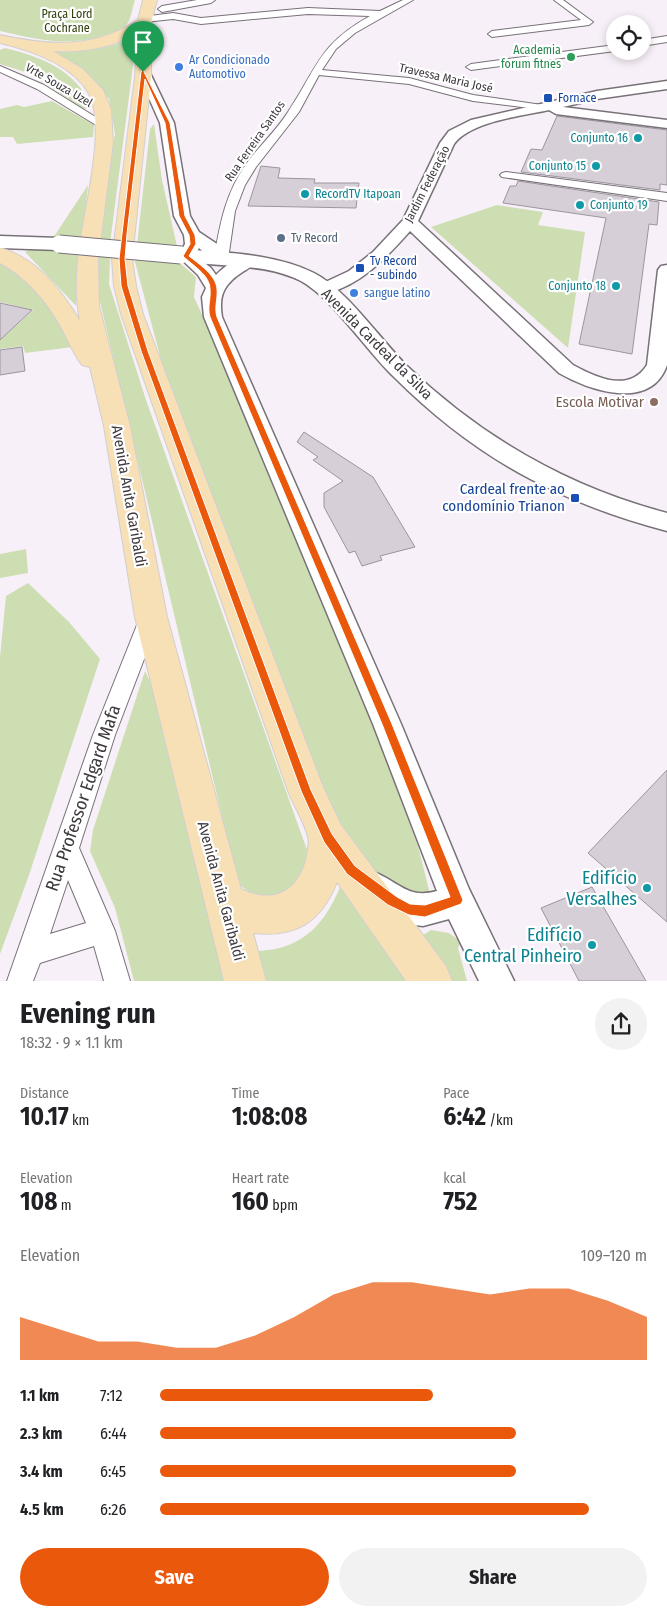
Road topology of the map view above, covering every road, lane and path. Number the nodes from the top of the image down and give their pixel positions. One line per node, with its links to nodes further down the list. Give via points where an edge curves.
1 (210, 0): 4 (street)
2 (409, 0): 5 (street, Rua Ferreira Santos)
3 (558, 0): 6 (street, via 589,22)
4 (147, 13): 5 (street, via 201,21 308,11); 10 (main road, Avenida Anita Garibaldi, via 118,38 91,46); 14 (main road)
5 (381, 14): 15 (street, Rua Ferreira Santos, via 342,38)
6 (492, 34)
7 (0, 39): 10 (main road, Avenida Anita Garibaldi)
8 (667, 39): 9 (street)
9 (651, 42)
10 (24, 45): 21 (main road, Avenida Anita Garibaldi, via 68,65 87,80 103,109)
11 (606, 49): 12 (street)
12 (471, 68)
13 (0, 69): 21 (street, Vrte Souza Uzel, via 39,85)
14 (143, 72): 18 (main road); 19 (street)
15 (315, 72): 17 (street, Travessa Maria José, via 410,81 473,98); 29 (street, Rua Ferreira Santos, via 290,117 238,188 228,216)
16 (667, 85): 17 (street, Jardim Federação, via 596,95)
17 (542, 108): 20 (street); 24 (street, Jardim Federação, via 476,123 454,134)
18 (139, 122): 19 (street); 37 (main road, via 124,234 124,286 144,351 306,791)
19 (167, 123): 25 (street, via 182,216)
20 (667, 124)
21 (105, 126): 34 (main road, Avenida Anita Garibaldi, via 87,280 88,306)
22 (506, 175): 23 (street)
23 (667, 197)
24 (410, 222): 31 (street, via 566,369 597,385 631,387 652,376 657,365); 33 (street, Jardim Federação, via 379,256 355,275)
25 (192, 235): 28 (street, via 193,244); 29 (street, via 212,248)
26 (0, 242): 28 (main road, Avenida Cardeal da Silva, bridge)
27 (0, 254): 34 (main road, via 19,263 47,288 70,321)
28 (184, 256): 29 (main road, Avenida Cardeal da Silva); 32 (street, via 205,272)
29 (221, 259): 30 (main road, Avenida Cardeal da Silva)
30 (248, 261): 32 (street); 33 (main road, Avenida Cardeal da Silva, via 285,268)
31 (667, 270)
32 (214, 288): 40 (street, via 213,317 387,724)
33 (325, 288): 35 (main road, Avenida Cardeal da Silva, via 414,384 452,416 504,452 547,479 598,501)
34 (108, 393): 36 (main road, Avenida Anita Garibaldi, via 117,426)
35 (667, 522)
36 (150, 617): 38 (street, Rua Professor Edgard Mafa, via 104,734); 41 (main road, Avenida Anita Garibaldi)
37 (328, 838): 39 (main road); 41 (main road, via 322,876 312,895 296,908 274,915 248,913)
38 (67, 848): 42 (street); 43 (street, Rua Professor Edgard Mafa)
39 (351, 870): 40 (street, via 409,910 425,911); 47 (main road)
40 (457, 900): 48 (street)
41 (225, 902): 46 (main road, Avenida Anita Garibaldi)
42 (102, 931): 43 (street); 45 (street)
43 (29, 953): 44 (street, Rua Professor Edgard Mafa)
44 (20, 981)
45 (117, 981)
46 (246, 981)
47 (431, 981)
48 (497, 981)

